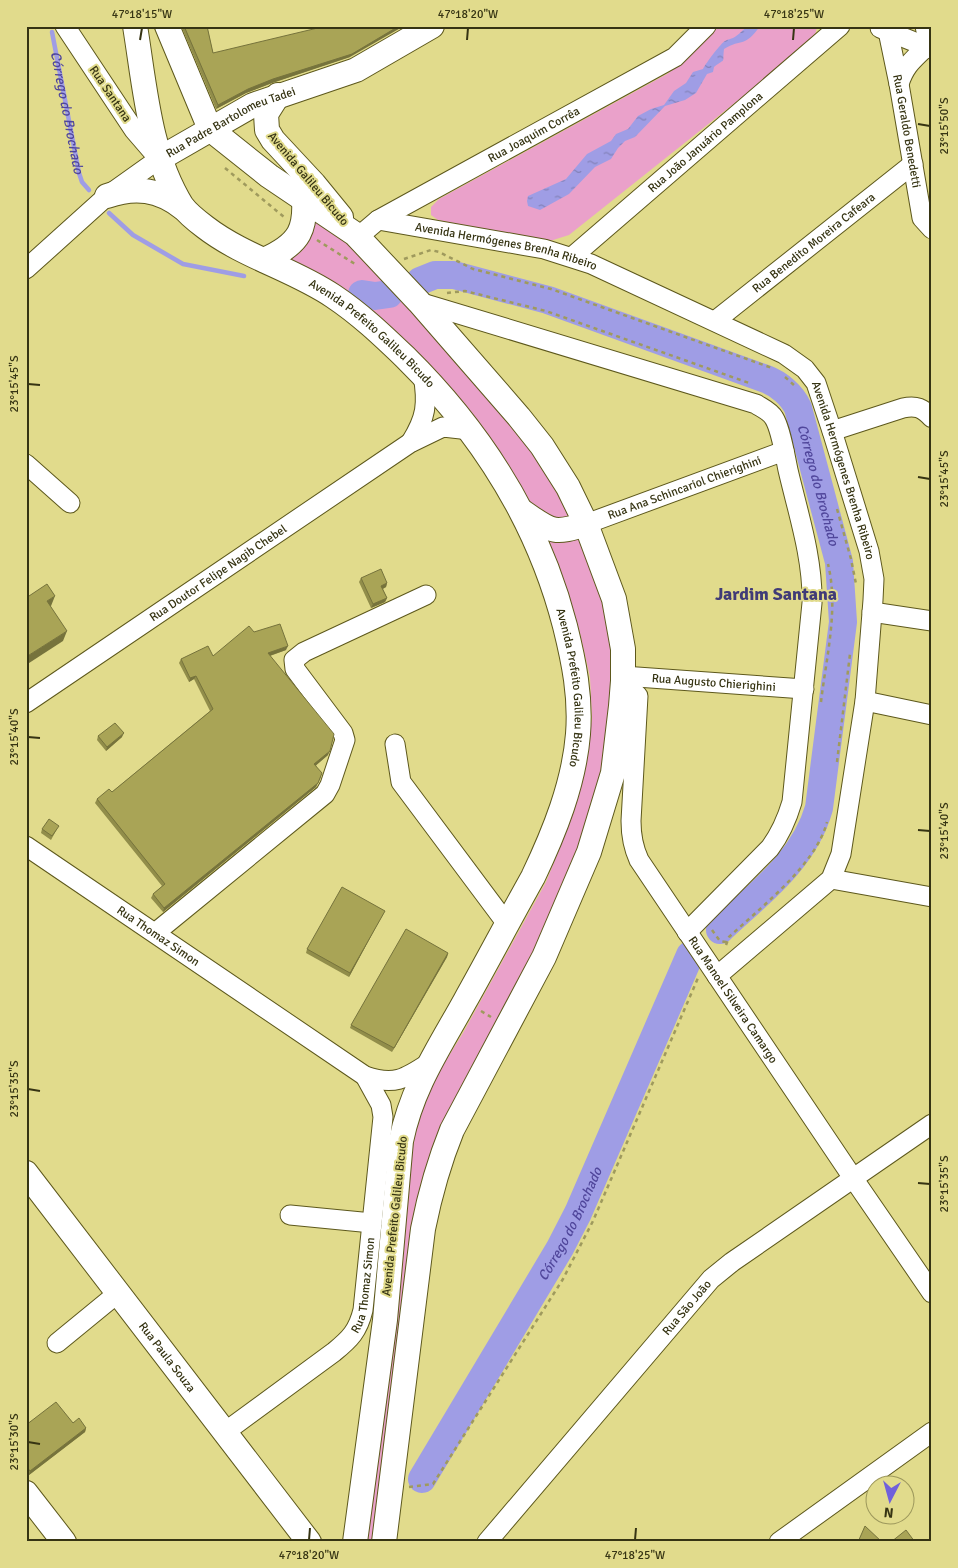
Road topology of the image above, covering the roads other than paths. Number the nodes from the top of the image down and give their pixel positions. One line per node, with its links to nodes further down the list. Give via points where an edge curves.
1 (65, 26): 13 (street, Rua Santana, via 134,130)
2 (135, 26): 13 (main road, Avenida Prefeito Galileu Bicudo)
3 (167, 26): 12 (main road)
4 (432, 26): 11 (main road, Rua Padre Bartolomeu Tadei, via 356,70)
5 (706, 26): 19 (street, Rua Joaquim Corrêa, via 675,57)
6 (840, 26): 22 (street, Rua João Januário Pamplona)
7 (925, 26): 9 (street)
8 (882, 29): 9 (street); 10 (street, Rua Geraldo Benedetti)
9 (930, 43): 10 (street, via 908,65)
10 (899, 84): 14 (street, Rua Geraldo Benedetti)
11 (278, 95): 12 (main road, Rua Padre Bartolomeu Tadei, via 253,105); 15 (main road, Avenida Galileu Bicudo, via 266,114 266,130)
12 (210, 130): 13 (main road, Rua Padre Bartolomeu Tadei); 17 (main road)
13 (159, 159): 16 (street, Rua Padre Bartolomeu Tadei); 18 (main road, Avenida Prefeito Galileu Bicudo)
14 (913, 164): 20 (street, Rua Geraldo Benedetti, via 922,218); 26 (street, Rua Benedito Moreira Cafeara)
15 (300, 169): 17 (main road); 21 (main road, Avenida Galileu Bicudo)
16 (107, 196): 18 (main road, via 133,189 147,190 173,200); 24 (street, Rua Padre Bartolomeu Tadei)
17 (304, 201): 21 (main road); 23 (main road, via 296,240 287,249)
18 (183, 208): 23 (main road, Avenida Prefeito Galileu Bicudo, via 214,234)
19 (378, 220): 21 (street, Rua Joaquim Corrêa); 22 (street, Avenida Hermógenes Brenha Ribeiro, via 544,249)
20 (932, 229)
21 (356, 236): 25 (main road)
22 (572, 257): 26 (street, Avenida Hermógenes Brenha Ribeiro)
23 (264, 260): 27 (main road, Avenida Prefeito Galileu Bicudo, via 309,282 364,319)
24 (26, 269)
25 (429, 298): 32 (street, via 756,404 774,418); 36 (main road, via 542,446 568,487)
26 (715, 321): 30 (street, Avenida Hermógenes Brenha Ribeiro, via 784,354 805,368 816,383)
27 (423, 375): 29 (main road, Avenida Prefeito Galileu Bicudo); 31 (street, Rua Doutor Felipe Nagib Chebel, via 427,397 424,416)
28 (932, 418): 30 (street, via 915,406)
29 (470, 430): 31 (street, Rua Doutor Felipe Nagib Chebel, via 443,427); 35 (main road, Avenida Prefeito Galileu Bicudo)
30 (832, 431): 38 (street, Avenida Hermógenes Brenha Ribeiro, via 869,551 874,579)
31 (410, 443): 43 (street, Rua Doutor Felipe Nagib Chebel)
32 (784, 451): 36 (street, Rua Ana Schincariol Chierighini); 41 (street, via 813,584)
33 (26, 464): 34 (street)
34 (70, 503)
35 (523, 512): 36 (main road, via 554,531); 49 (main road, Avenida Prefeito Galileu Bicudo, via 557,593 579,700 578,735 573,767 544,854)
36 (586, 524): 40 (main road, via 614,599 623,649)
37 (426, 595): 51 (street, via 304,652 294,660 295,669 343,733 345,740 330,785 325,794)
38 (872, 612): 39 (street); 42 (street, Avenida Hermógenes Brenha Ribeiro)
39 (932, 621)
40 (623, 678): 41 (street, Rua Augusto Chierighini); 50 (street, Rua Manoel Silveira Camargo, via 638,696 631,820 634,850); 69 (main road, via 612,773 589,852 544,957 452,1130 434,1180 423,1229)
41 (804, 689): 50 (street, via 792,802 780,834)
42 (864, 701): 44 (street); 47 (street, Avenida Hermógenes Brenha Ribeiro, via 841,854)
43 (26, 703)
44 (932, 715)
45 (395, 744): 49 (street, via 401,782)
46 (30, 856): 51 (street, Rua Thomaz Simon)
47 (831, 879): 48 (street); 52 (street, Avenida Hermógenes Brenha Ribeiro)
48 (932, 897)
49 (506, 924): 53 (main road, Avenida Prefeito Galileu Bicudo)
50 (687, 932): 52 (street, Rua Manoel Silveira Camargo)
51 (155, 933): 54 (street, Rua Thomaz Simon)
52 (714, 972): 56 (street, Rua Manoel Silveira Camargo)
53 (429, 1063): 54 (street, Rua Thomaz Simon, via 399,1080 382,1081); 68 (main road, Avenida Prefeito Galileu Bicudo, via 412,1100 401,1141 385,1320)
54 (365, 1076): 59 (street, Rua Thomaz Simon, via 381,1105 383,1117)
55 (932, 1124): 56 (street, Rua São João)
56 (853, 1178): 61 (street, Rua Manoel Silveira Camargo); 70 (street, Rua São João, via 711,1279)
57 (30, 1187): 60 (main road, Rua Paula Souza)
58 (290, 1215): 59 (street)
59 (372, 1223): 63 (street, Rua Thomaz Simon, via 363,1310 357,1330 334,1352)
60 (118, 1293): 62 (street); 63 (main road, Rua Paula Souza)
61 (932, 1293)
62 (57, 1343)
63 (225, 1432): 67 (main road, Rua Paula Souza)
64 (932, 1432): 71 (street)
65 (26, 1493): 66 (main road)
66 (64, 1542)
67 (309, 1542)
68 (355, 1542)
69 (384, 1542)
70 (487, 1542)
71 (779, 1542)

